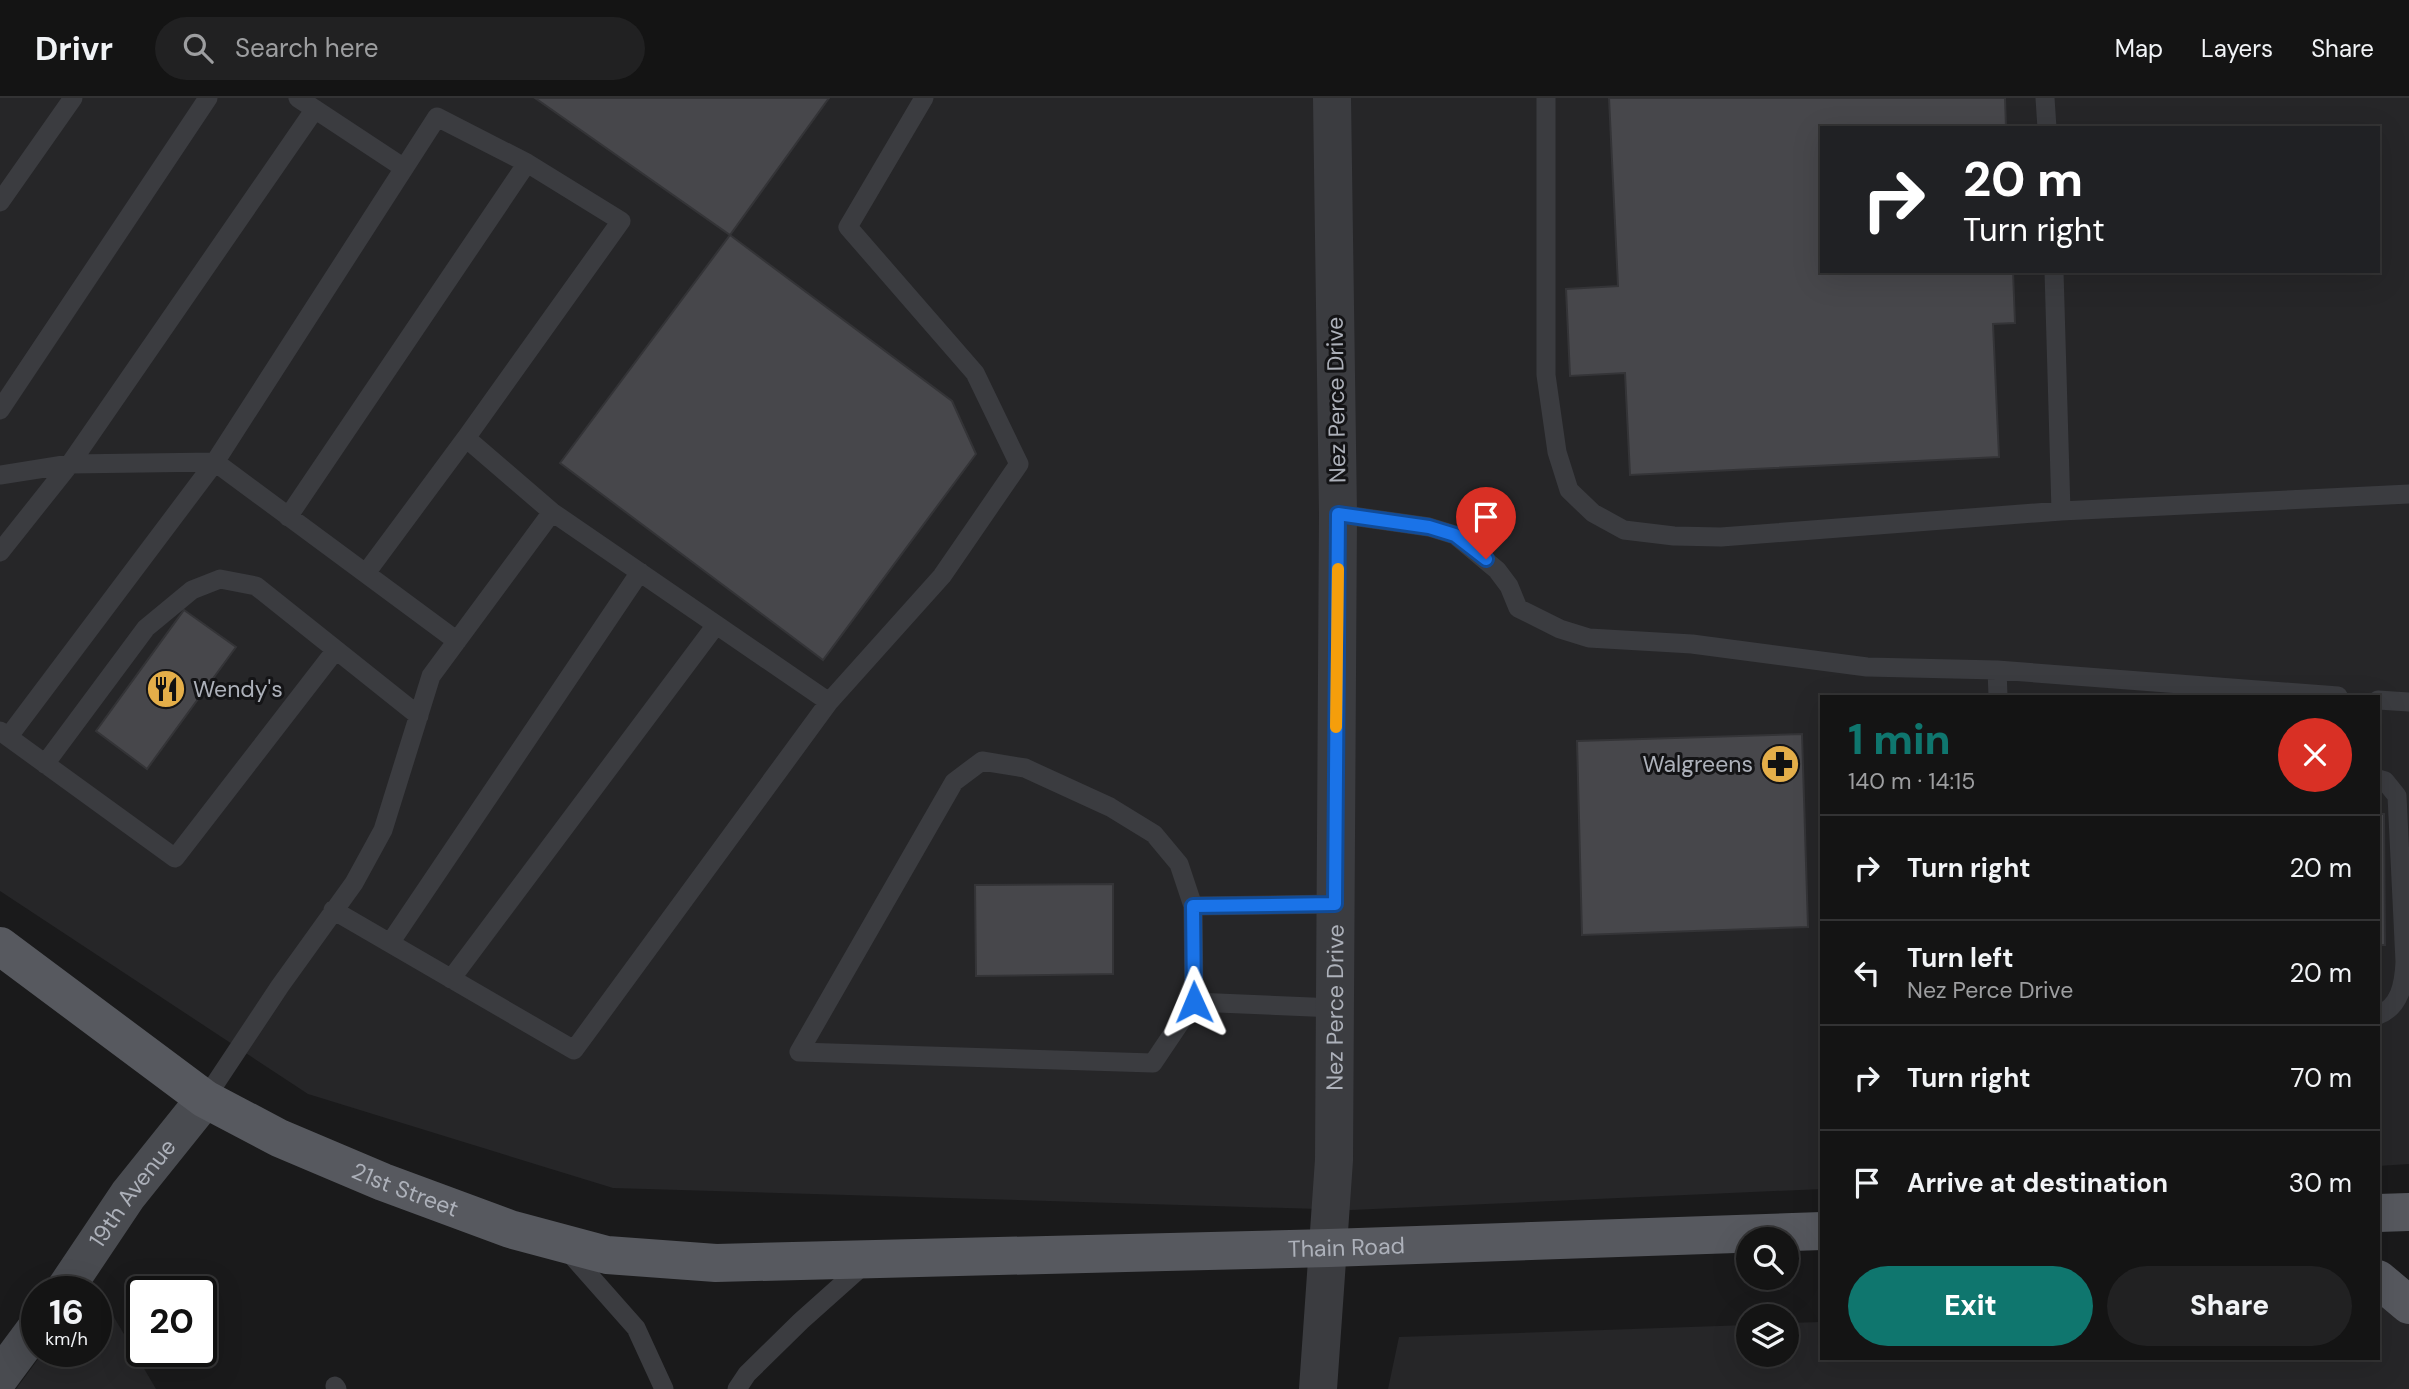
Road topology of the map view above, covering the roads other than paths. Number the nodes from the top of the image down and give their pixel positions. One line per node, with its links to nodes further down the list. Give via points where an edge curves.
1 (73, 98): 12 (lane)
2 (208, 98): 14 (lane)
3 (298, 98): 8 (lane)
4 (924, 98): 35 (lane, via 848,226 975,373 1019,464 942,576)
5 (1332, 98): 22 (street, Nez Perce Drive)
6 (1546, 98): 20 (lane, via 1546,374 1557,452 1569,490 1593,513 1624,530 1721,537)
7 (2045, 98): 9 (lane)
8 (315, 109): 11 (lane); 17 (lane)
9 (2047, 126)
10 (527, 163): 11 (lane, via 437,117); 15 (lane, via 621,221); 23 (lane)
11 (404, 168): 16 (lane)
12 (0, 202)
13 (2054, 273): 20 (lane)
14 (0, 410)
15 (466, 438): 21 (lane); 26 (lane)
16 (215, 462): 17 (lane); 23 (lane); 38 (lane)
17 (70, 464): 18 (lane); 24 (lane)
18 (0, 475)
19 (2409, 494): 20 (lane)
20 (2061, 511)
21 (552, 512): 25 (lane); 28 (lane)
22 (1338, 514): 30 (lane, via 1455,535 1497,570 1518,608 1589,638 1692,644 1867,667); 41 (street, Nez Perce Drive)
23 (288, 517): 26 (lane)
24 (0, 552)
25 (640, 572): 27 (lane); 44 (lane)
26 (366, 573): 28 (lane)
27 (716, 625): 35 (lane); 46 (lane)
28 (457, 640): 37 (lane, via 431,676)
29 (335, 651): 37 (lane); 39 (lane, via 256,586 220,579 192,590 146,628); 39 (lane, via 175,858)
30 (1997, 670): 31 (lane); 32 (lane)
31 (2241, 693): 33 (lane)
32 (1998, 695)
33 (2306, 695)
34 (2380, 700): 36 (lane)
35 (829, 702): 46 (lane, via 574,1050)
36 (2409, 702)
37 (419, 716): 43 (lane, via 383,830)
38 (4, 734): 39 (lane)
39 (45, 764)
40 (2380, 780): 49 (lane, via 2397,796 2405,962 2394,1005)
41 (1335, 904): 42 (lane); 48 (street, Nez Perce Drive)
42 (1193, 906): 47 (lane); 47 (lane, via 1179,864 1154,834 1110,807 1026,768 982,761 954,782 799,1052 1153,1063)
43 (333, 910): 44 (lane); 50 (lane)
44 (390, 943): 46 (lane)
45 (0, 946): 50 (main road, 21st Street)
46 (451, 979)
47 (1194, 1002): 48 (lane)
48 (1335, 1008): 55 (street, Nez Perce Drive)
49 (2380, 1014)
50 (205, 1099): 54 (main road, 21st Street, via 287,1142 383,1182 510,1229); 57 (main road, 19th Avenue, via 128,1195)
51 (2409, 1212): 52 (main road)
52 (2380, 1213)
53 (1820, 1231): 55 (main road, Thain Road)
54 (559, 1242): 56 (main road, 21st Street, via 607,1255 716,1264); 62 (lane, via 636,1328)
55 (1329, 1248): 56 (main road, Thain Road); 64 (street, Nez Perce Drive)
56 (871, 1259): 63 (lane, via 765,1356)
57 (74, 1276)
58 (2380, 1281): 59 (main road)
59 (2409, 1305)
60 (21, 1349): 61 (main road)
61 (0, 1377)
62 (664, 1389)
63 (737, 1389)
64 (1318, 1389)

